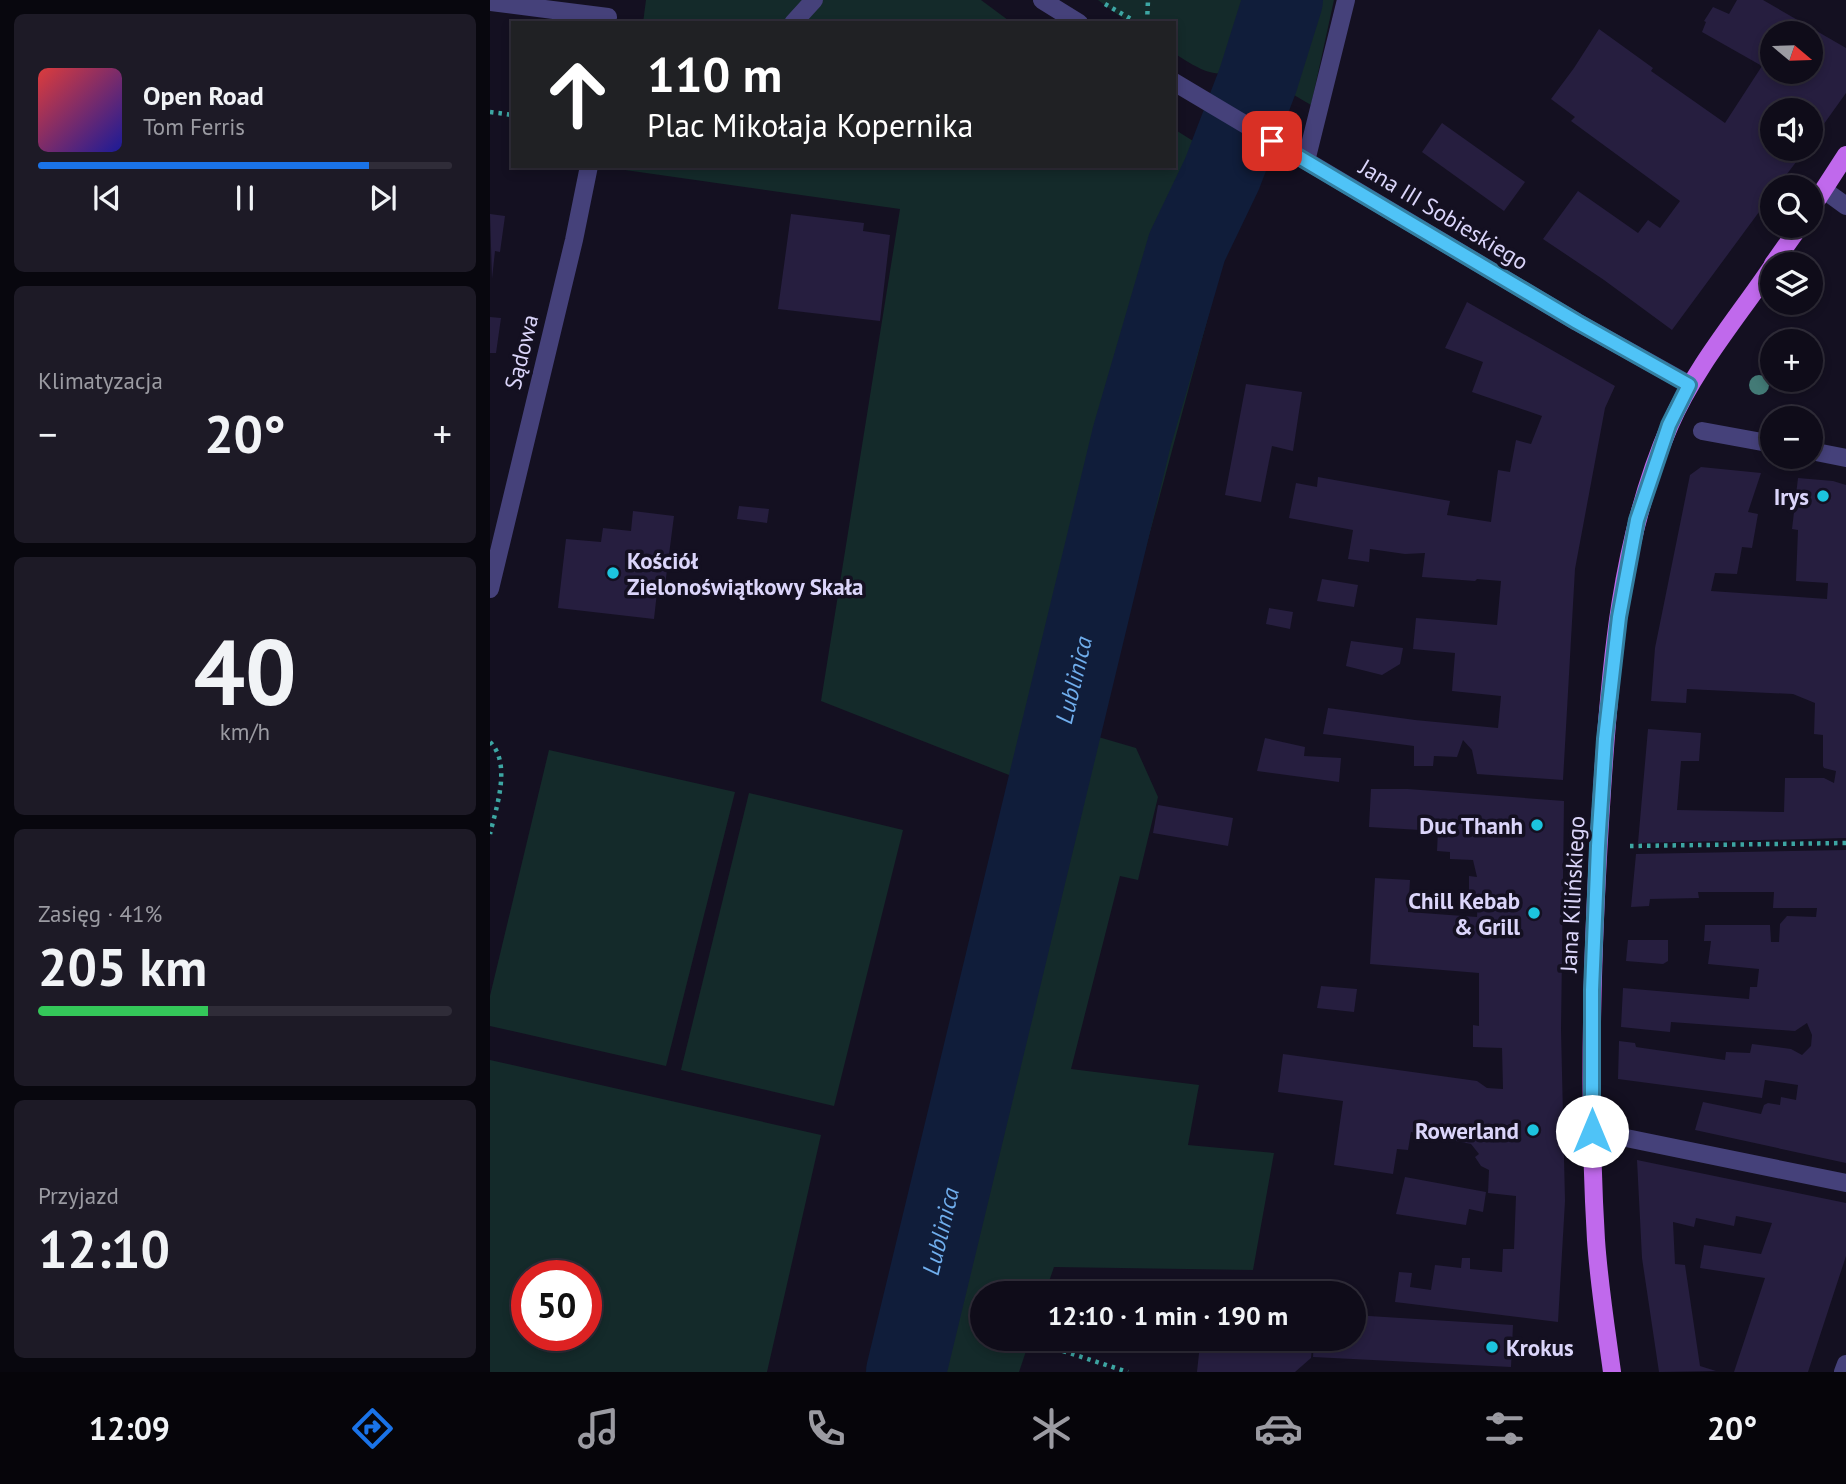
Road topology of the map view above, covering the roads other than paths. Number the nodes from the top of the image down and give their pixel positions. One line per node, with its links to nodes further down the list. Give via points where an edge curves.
1 (814, 0): 6 (street)
2 (1042, 0): 7 (street)
3 (1346, 0): 10 (street)
4 (490, 2): 5 (street)
5 (609, 13)
6 (795, 21)
7 (1076, 21)
8 (1176, 83): 10 (street, Jana III Sobieskiego)
9 (1846, 155): 12 (main road)
10 (1306, 161): 15 (street, Jana III Sobieskiego)
11 (589, 168): 20 (street, Sądowa)
12 (1824, 190): 13 (street)
13 (1846, 206)
14 (1760, 284): 15 (main road, Jana Kilińskiego)
15 (1689, 385): 21 (main road, Jana Kilińskiego, via 1669,425 1637,520 1619,617 1598,846)
16 (1702, 431): 17 (street)
17 (1760, 442)
18 (1823, 453): 19 (street)
19 (1846, 458)
20 (490, 589)
21 (1592, 1131): 22 (street); 24 (main road, Jana Kilińskiego, via 1596,1243)
22 (1846, 1183)
23 (1846, 1364): 25 (street)
24 (1612, 1372)
25 (1843, 1372)

